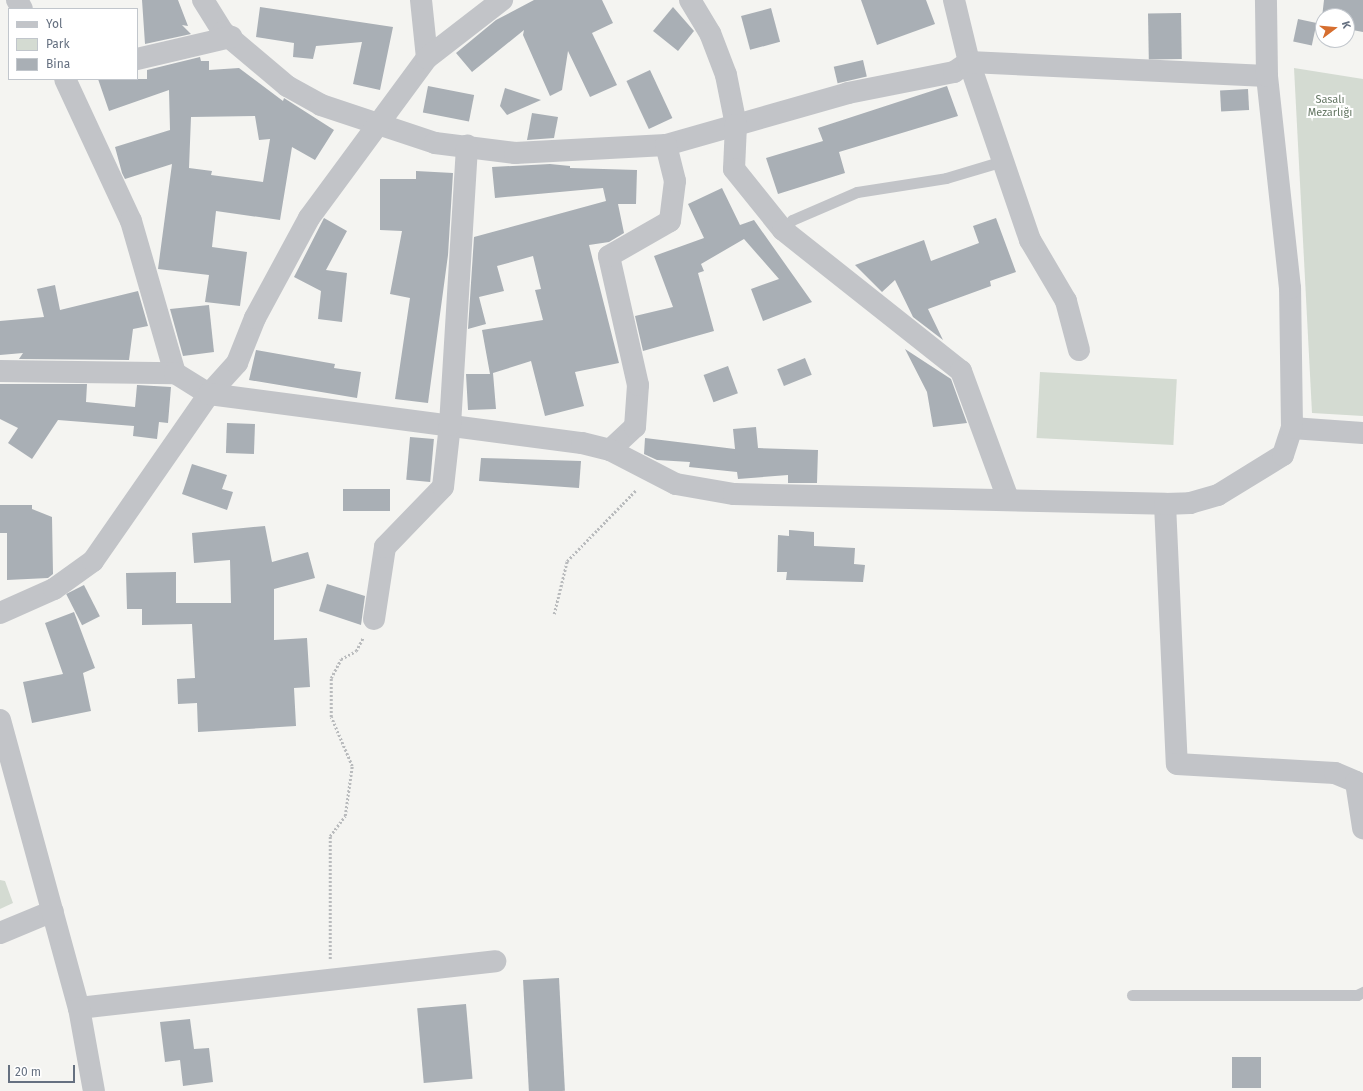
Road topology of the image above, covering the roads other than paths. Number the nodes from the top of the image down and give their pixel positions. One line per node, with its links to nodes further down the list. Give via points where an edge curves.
1 (202, 0): 7 (street, via 223,32)
2 (421, 0): 8 (street)
3 (502, 0): 8 (street)
4 (690, 0): 13 (street, via 710,34 726,75)
5 (954, 0): 10 (street)
6 (1266, 0): 11 (street)
7 (231, 37): 9 (street); 14 (street, via 287,86 321,105)
8 (427, 58): 14 (street)
9 (138, 59)
10 (969, 62): 11 (street); 13 (street, via 954,72 848,93); 17 (street)
11 (1267, 76): 24 (street, via 1290,288)
12 (65, 80): 21 (street, via 131,221)
13 (736, 125): 15 (street); 18 (street, via 734,169)
14 (377, 126): 16 (street, via 435,144); 22 (street, via 309,218 255,318 237,363)
15 (666, 145): 16 (street, via 515,153); 26 (street, via 675,181 670,221 609,256 638,384 635,428)
16 (467, 146): 23 (street)
17 (1003, 161): 18 (lane, via 946,178 858,192 792,220); 19 (street, via 1030,240 1066,301)
18 (783, 230): 27 (street, via 960,372)
19 (1079, 350)
20 (0, 371): 21 (street)
21 (175, 373): 22 (street)
22 (209, 394): 23 (street); 29 (street, via 93,561 54,589)
23 (450, 425): 26 (street, via 582,443); 30 (street, via 443,487 385,546)
24 (1292, 428): 25 (street); 28 (street, via 1283,455 1247,479 1218,495 1190,503)
25 (1363, 433)
26 (610, 450): 27 (street, via 676,484 734,494)
27 (1008, 498): 28 (street)
28 (1165, 504): 32 (street, via 1177,764 1334,773 1356,782)
29 (0, 613)
30 (374, 619)
31 (0, 720): 33 (street)
32 (1363, 828)
33 (53, 911): 34 (street); 38 (street)
34 (0, 934)
35 (495, 961): 38 (street)
36 (1363, 992): 37 (lane, via 1357,995)
37 (1132, 995)
38 (79, 1008): 39 (street)
39 (94, 1091)

